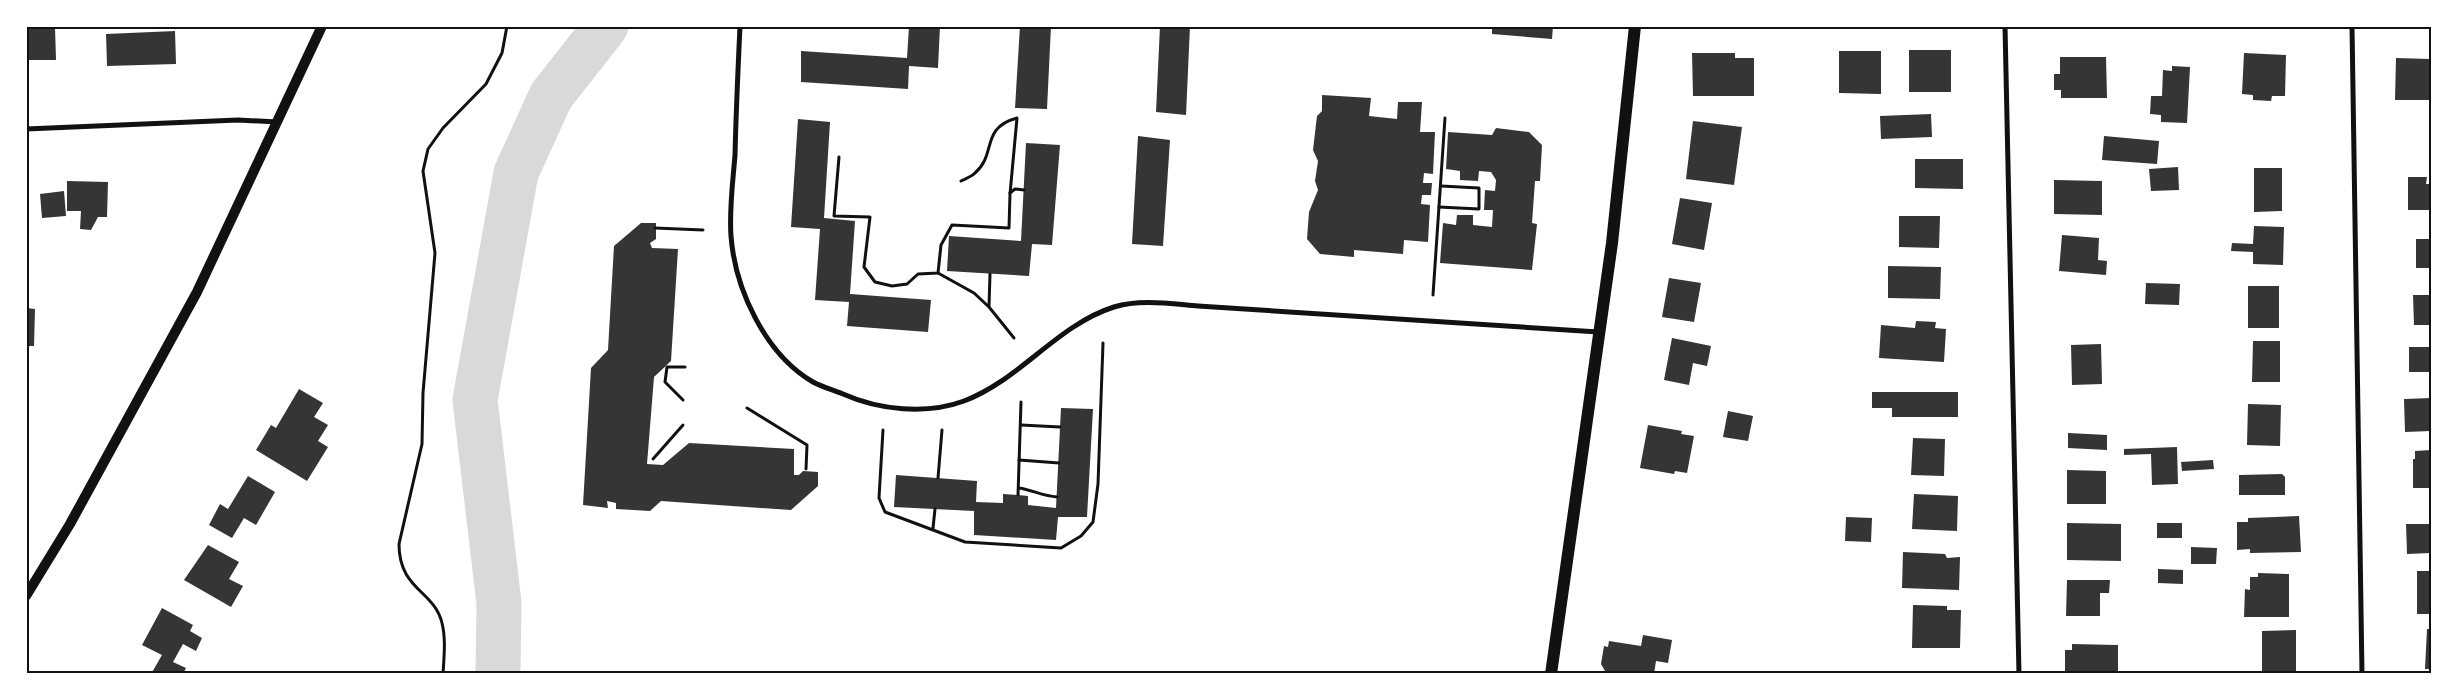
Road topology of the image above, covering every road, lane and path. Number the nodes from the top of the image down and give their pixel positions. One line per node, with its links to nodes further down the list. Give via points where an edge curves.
1 (322, 26): 8 (main road)
2 (507, 26): 45 (path, via 502,53 486,84 442,128 428,149 423,171 434,253 422,444 398,544 406,576 433,605 442,622)
3 (740, 26): 22 (street, via 731,235 737,271 749,307 782,356 812,381 858,401 906,408 936,408 964,401 998,384 1079,324 1115,307 1152,304)
4 (1635, 26): 22 (main road, via 1612,243)
5 (2005, 26): 47 (street)
6 (2352, 26): 48 (street)
7 (1446, 118): 12 (path)
8 (279, 122): 9 (street, via 238,120); 44 (main road, via 198,292 70,524)
9 (26, 129)
10 (839, 157): 18 (path, via 834,216 870,217 864,267 875,282 892,286 907,284 918,274)
11 (961, 181): 14 (path, via 980,167 994,132 1003,122 1017,118)
12 (1441, 186): 15 (path); 15 (path, via 1479,188 1479,210)
13 (1024, 190): 14 (path, via 1015,189)
14 (1010, 194): 18 (path, via 1009,228 952,225 941,245)
15 (1439, 207): 20 (path)
16 (655, 228): 17 (path)
17 (703, 230)
18 (938, 272): 21 (path, via 974,293)
19 (990, 274): 21 (path)
20 (1433, 295)
21 (989, 307): 23 (path)
22 (1598, 332): 46 (main road)
23 (1014, 338)
24 (1103, 343): 43 (path, via 1098,484 1093,522 1081,536 1061,548 965,542)
25 (685, 368): 26 (path, via 667,367 665,382)
26 (683, 400)
27 (1021, 402): 30 (path)
28 (747, 408): 37 (path, via 807,445)
29 (683, 425): 34 (path)
30 (1021, 425): 31 (path); 35 (path)
31 (1060, 428)
32 (882, 430): 43 (path, via 880,498 885,512)
33 (942, 430): 38 (path)
34 (653, 460)
35 (1019, 460): 36 (path); 39 (path)
36 (1059, 463)
37 (806, 469)
38 (938, 478)
39 (1018, 488): 40 (path); 41 (path)
40 (1018, 495)
41 (1057, 498)
42 (935, 509): 43 (path)
43 (933, 528)
44 (26, 596)
45 (443, 674)
46 (1551, 674)
47 (2019, 674)
48 (2362, 674)

